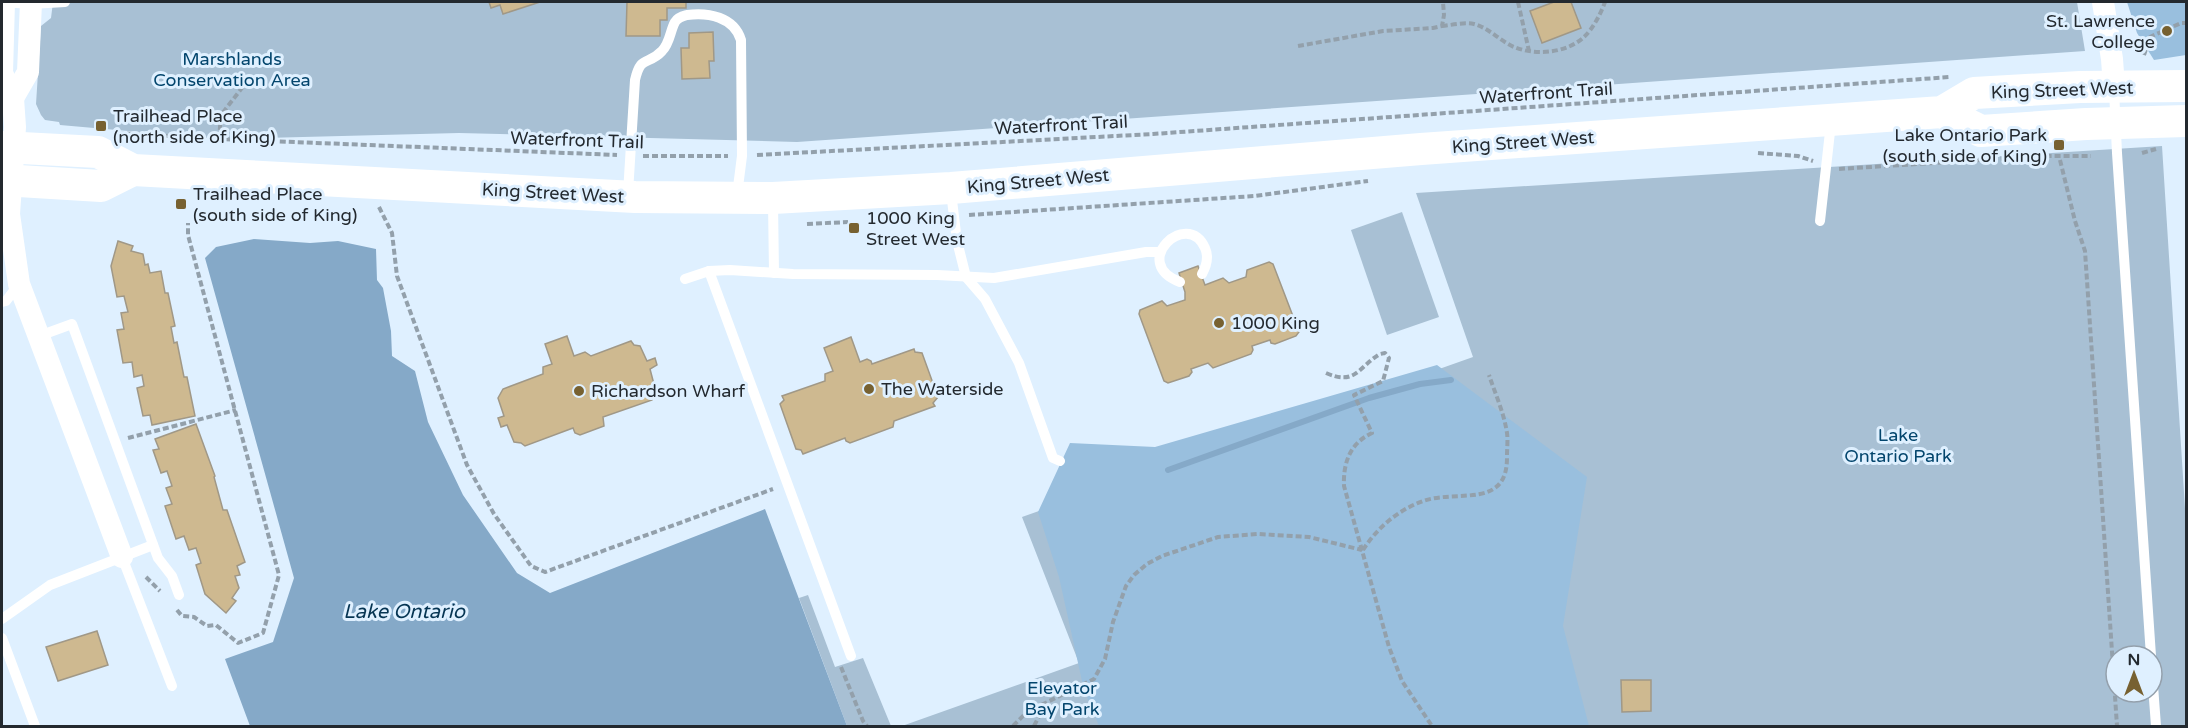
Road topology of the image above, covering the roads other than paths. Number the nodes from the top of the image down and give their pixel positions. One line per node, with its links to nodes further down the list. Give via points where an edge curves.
1 (3, 2): 4 (lane); 7 (street, via 2,73)
2 (65, 2): 4 (lane)
3 (2103, 2): 6 (street)
4 (31, 3): 7 (street, via 28,72)
5 (2187, 86): 6 (main road, King Street West)
6 (2114, 87): 8 (main road, King Street West, via 1974,93); 11 (lane)
7 (13, 98): 12 (street, via 15,127)
8 (1942, 112): 9 (main road, King Street West); 11 (main road, King Street West, via 1981,131)
9 (1831, 120): 15 (main road, King Street West); 19 (lane)
10 (2187, 121): 11 (main road, King Street West)
11 (2116, 122): 36 (lane)
12 (7, 147): 13 (main road, King Street West, via 98,152); 14 (street)
13 (133, 170): 14 (main road, King Street West, via 101,186); 16 (main road, King Street West)
14 (6, 180): 27 (street)
15 (951, 188): 18 (main road, King Street West); 24 (lane, via 957,242)
16 (628, 196): 17 (main road, King Street West); 17 (lane, via 639,67 667,45 681,16 696,14 726,20 739,34 742,156)
17 (737, 198): 18 (main road, King Street West)
18 (773, 198): 22 (lane)
19 (1820, 221)
20 (1160, 252): 23 (lane, via 1163,244 1175,235 1198,238 1208,259); 24 (lane, via 994,278); 26 (lane, via 1161,267)
21 (709, 271): 22 (lane); 25 (lane); 37 (lane)
22 (774, 273): 24 (lane)
23 (1202, 274)
24 (966, 277): 30 (lane, via 985,299 1019,363 1053,458)
25 (685, 279)
26 (1180, 282)
27 (19, 284): 28 (lane); 29 (street)
28 (2, 302)
29 (39, 336): 31 (lane, via 72,324); 32 (street)
30 (1060, 461)
31 (153, 545): 32 (lane); 33 (lane)
32 (122, 557): 34 (lane, via 50,585); 38 (lane)
33 (179, 595)
34 (2, 619)
35 (2, 638): 40 (lane)
36 (2150, 644)
37 (851, 656)
38 (172, 686)
39 (2154, 704): 41 (lane)
40 (36, 726)
41 (2156, 726)

